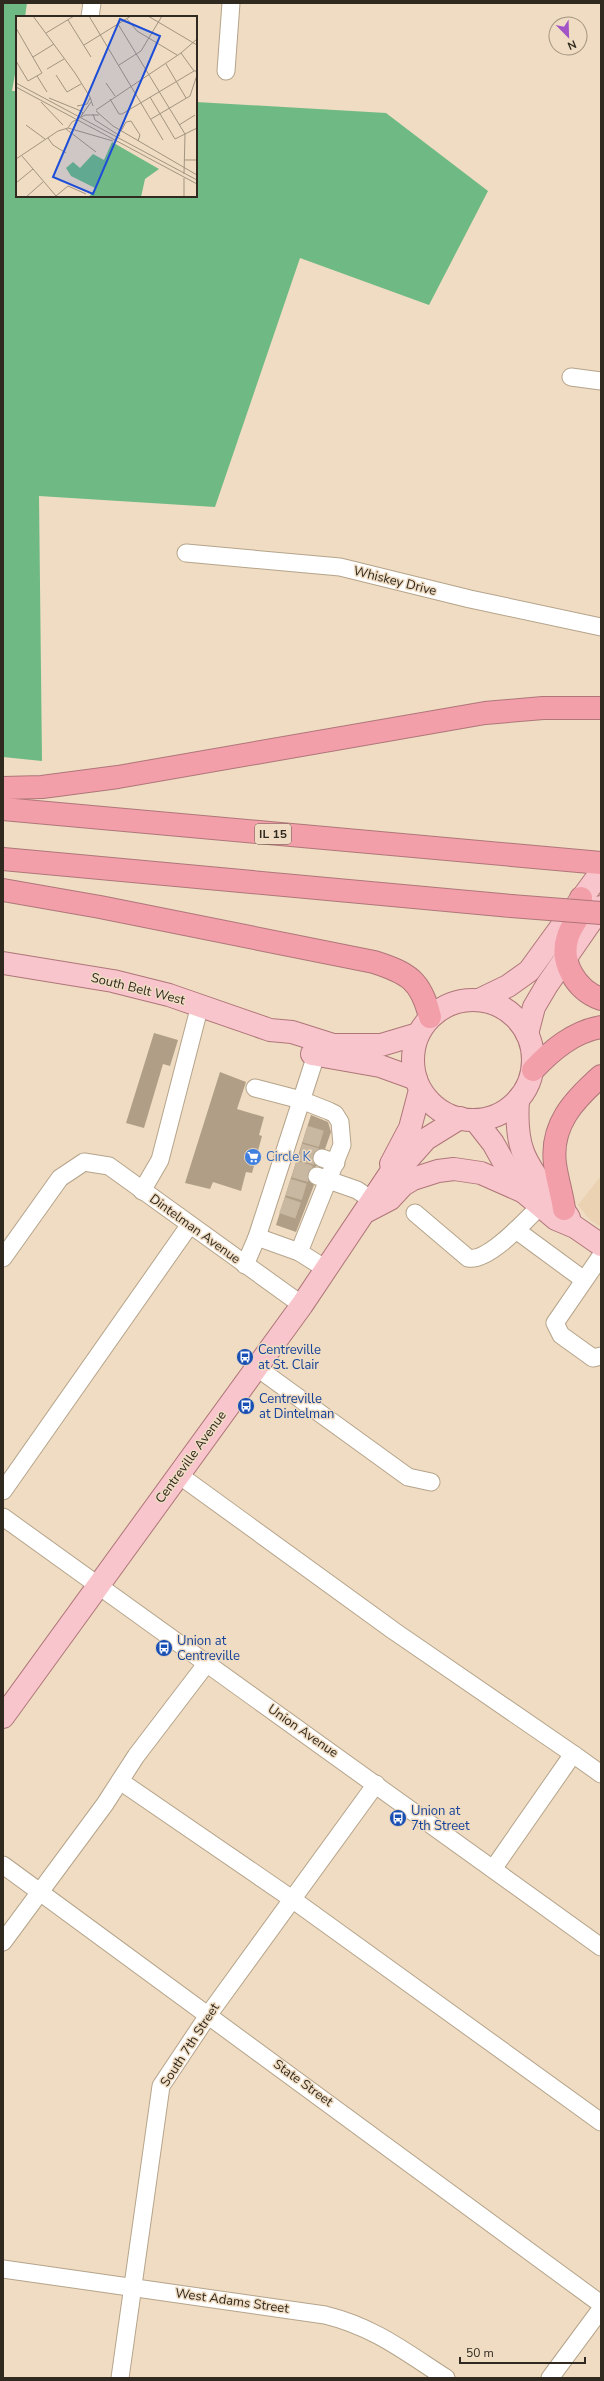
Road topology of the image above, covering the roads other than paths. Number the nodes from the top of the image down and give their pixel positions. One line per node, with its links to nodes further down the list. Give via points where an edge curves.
1 (92, 3): 3 (street)
2 (231, 3): 4 (street)
3 (90, 16)
4 (226, 70)
5 (571, 377): 6 (street)
6 (601, 381)
7 (186, 553): 8 (street, Whiskey Drive, via 340,567 470,599)
8 (601, 627)
9 (601, 708): 10 (highway, via 543,708 485,713 118,777 42,787)
10 (3, 788)
11 (3, 809): 13 (highway, IL 15)
12 (3, 859): 18 (highway, bridge)
13 (601, 864)
14 (601, 872): 16 (main road)
15 (3, 890): 24 (highway, via 374,962 405,974 418,985 424,994)
16 (581, 898): 19 (highway, via 578,916 567,937); 21 (main road, via 528,971 508,986)
17 (601, 907): 19 (main road)
18 (601, 913)
19 (566, 957): 22 (highway, via 570,972 582,988); 27 (main road, via 534,1007)
20 (3, 963): 23 (main road, South Belt West, via 113,981)
21 (481, 999): 24 (main road, South Belt West, via 456,1002); 27 (main road, South Belt West, via 516,1018)
22 (601, 999)
23 (200, 1005): 26 (main road, South Belt West); 38 (street, via 160,1160)
24 (424, 1025): 26 (main road, South Belt West, via 381,1045 354,1046 333,1045 292,1032); 31 (main road, via 413,1056)
25 (601, 1027): 29 (highway, via 572,1038 553,1049)
26 (270, 1030): 28 (main road, South Belt West, via 288,1044)
27 (528, 1034): 29 (main road, South Belt West)
28 (316, 1055): 31 (main road, South Belt West, via 380,1066); 33 (street)
29 (533, 1070): 34 (main road, South Belt West, via 528,1085)
30 (601, 1076): 39 (highway, via 577,1098 564,1116 554,1139 555,1163)
31 (418, 1085): 35 (main road, South Belt West, via 435,1107); 36 (main road, Centreville Avenue, via 410,1128 392,1160)
32 (255, 1088): 33 (street)
33 (302, 1100): 37 (street, via 335,1114 340,1122); 44 (street, via 299,1132 288,1167 276,1203)
34 (518, 1100): 35 (main road, South Belt West, via 499,1114); 39 (main road, South Belt West, via 517,1126 520,1145)
35 (468, 1119): 36 (main road, Centreville Avenue, via 426,1139 402,1166); 39 (main road, South Belt West, via 493,1143 512,1177)
36 (389, 1175): 40 (main road, Centreville Avenue)
37 (323, 1178): 40 (street, via 357,1190); 46 (street)
38 (142, 1191): 42 (street, Dintelman Avenue); 48 (street, Dintelman Avenue, via 109,1166 84,1162 60,1178)
39 (551, 1206): 40 (main road, via 481,1173 454,1169 413,1179 403,1185 390,1199); 43 (street); 45 (main road, South Belt West)
40 (367, 1207): 50 (main road, Centreville Avenue)
41 (415, 1213): 43 (street, via 468,1258 475,1259 484,1255)
42 (189, 1226): 49 (street, Dintelman Avenue); 57 (street)
43 (516, 1230): 51 (street)
44 (257, 1237): 46 (street); 49 (street)
45 (601, 1245)
46 (299, 1252): 50 (street)
47 (601, 1256): 51 (street)
48 (3, 1258)
49 (245, 1265): 52 (street, Dintelman Avenue)
50 (326, 1269): 52 (main road, Centreville Avenue)
51 (584, 1280): 53 (street, via 555,1323 561,1335 592,1358)
52 (302, 1305): 54 (main road, Centreville Avenue)
53 (601, 1356)
54 (256, 1368): 55 (main road, Centreville Avenue); 56 (street, via 408,1477)
55 (179, 1475): 59 (main road, Centreville Avenue); 62 (street, via 394,1631)
56 (430, 1482)
57 (3, 1491)
58 (3, 1517): 59 (street, Union Avenue)
59 (98, 1586): 60 (street, Union Avenue); 61 (main road, Centreville Avenue)
60 (207, 1663): 64 (street); 65 (street, Union Avenue)
61 (3, 1717)
62 (573, 1754): 63 (street); 67 (street)
63 (601, 1774)
64 (120, 1781): 68 (street); 69 (street)
65 (376, 1784): 67 (street, Union Avenue); 69 (street, South 7th Street)
66 (3, 1865): 68 (street, State Street)
67 (493, 1869): 71 (street, Union Avenue)
68 (39, 1891): 70 (street); 72 (street, State Street)
69 (292, 1899): 72 (street, South 7th Street); 73 (street)
70 (3, 1942)
71 (601, 1948)
72 (209, 2014): 75 (street, South 7th Street, via 161,2086); 76 (street, State Street)
73 (601, 2122)
74 (3, 2269): 75 (street, West Adams Street)
75 (132, 2286): 78 (street, South 7th Street); 79 (street, West Adams Street, via 279,2307 350,2321 374,2331)
76 (601, 2304)
77 (601, 2309): 80 (street)
78 (120, 2378)
79 (446, 2378)
80 (550, 2378)

